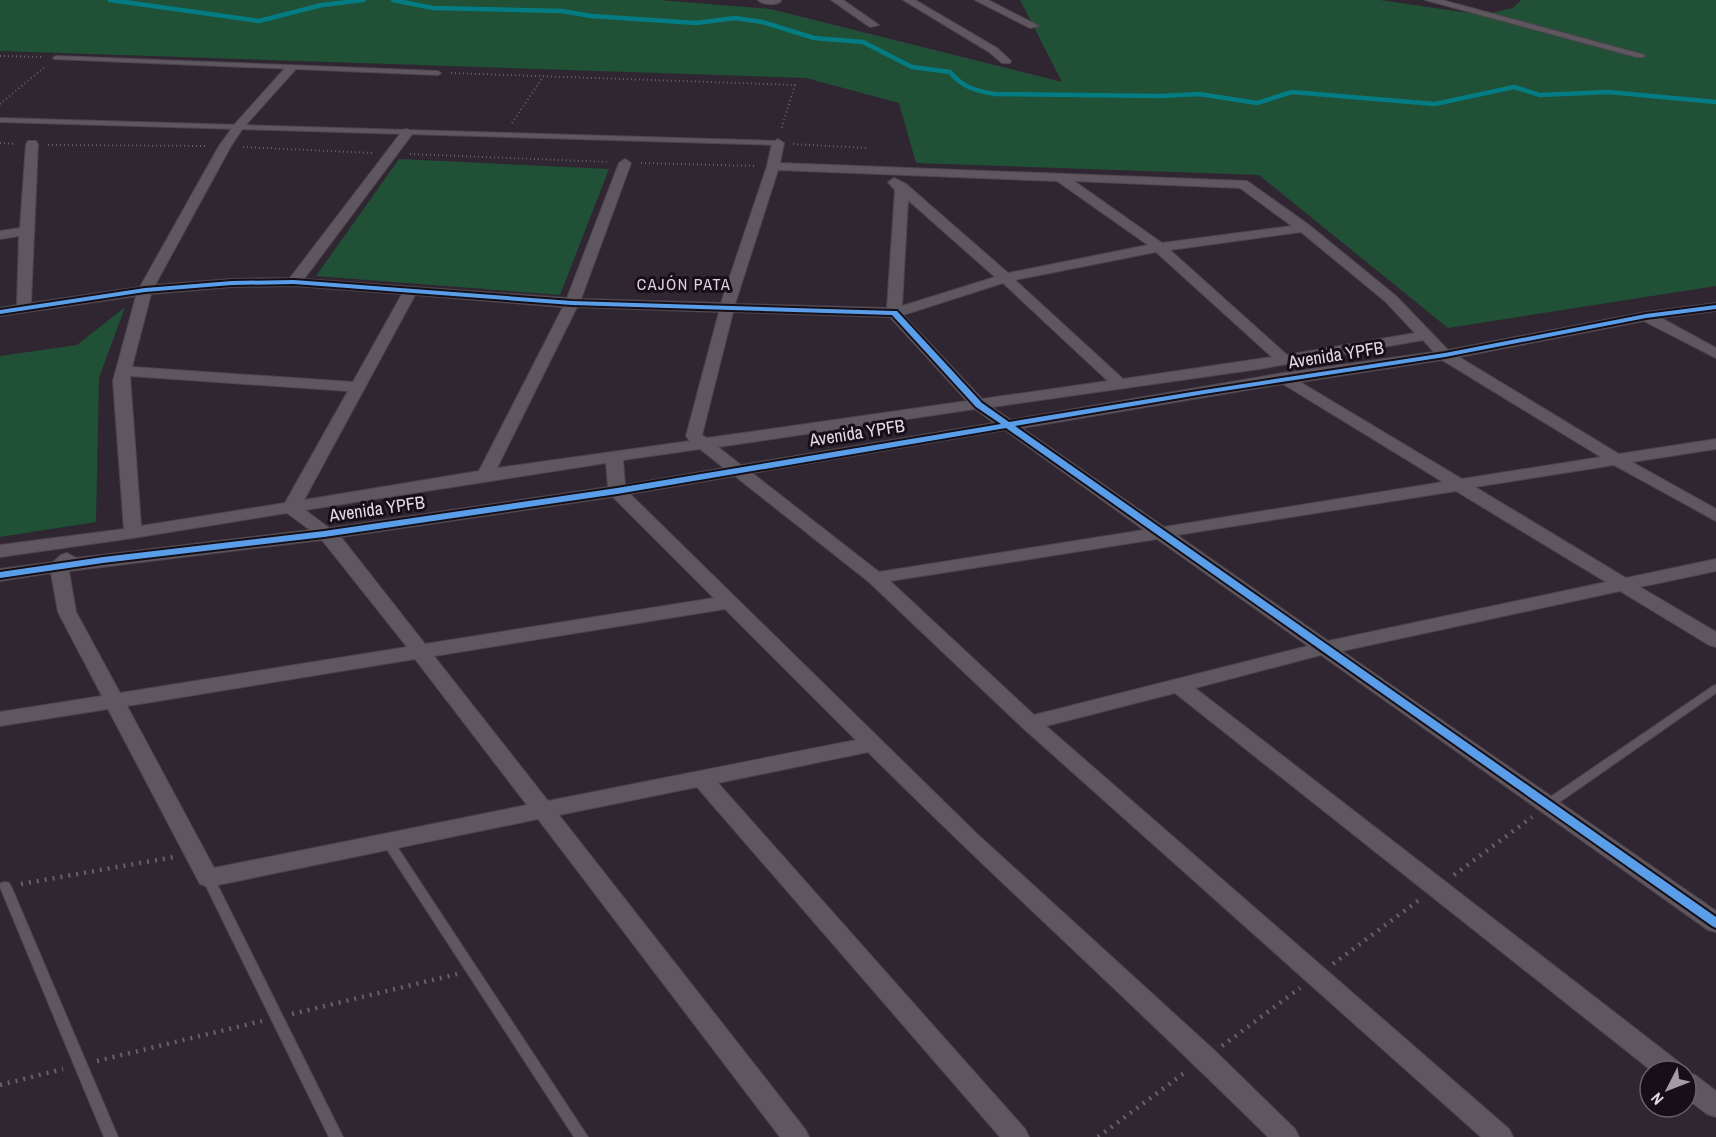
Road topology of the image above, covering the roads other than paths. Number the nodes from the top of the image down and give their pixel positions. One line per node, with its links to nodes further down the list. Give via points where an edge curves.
1 (763, 0): 2 (street, via 777,1)
2 (774, 0)
3 (836, 0): 9 (street)
4 (908, 0): 13 (street)
5 (980, 0): 10 (street)
6 (1430, 0): 8 (street)
7 (1440, 0): 8 (street)
8 (1452, 5): 11 (street)
9 (874, 25)
10 (1034, 26)
11 (1640, 55)
12 (56, 58): 14 (lane)
13 (1006, 61)
14 (291, 68): 15 (lane); 17 (street)
15 (438, 73)
16 (0, 120): 17 (lane)
17 (239, 126): 18 (lane); 32 (street)
18 (406, 133): 19 (lane); 31 (street)
19 (777, 143): 22 (street)
20 (32, 144): 27 (street)
21 (626, 163): 34 (street)
22 (772, 166): 23 (street); 35 (street)
23 (877, 172): 24 (street); 25 (street)
24 (1060, 177): 26 (street, via 1243,184); 29 (street)
25 (902, 187): 30 (street); 39 (street)
26 (1304, 228): 29 (street); 41 (street)
27 (26, 231): 28 (street); 37 (street)
28 (0, 235)
29 (1159, 248): 30 (street); 44 (street)
30 (1005, 278): 39 (street); 48 (street)
31 (294, 282): 32 (street); 33 (street)
32 (145, 290): 37 (street); 46 (street)
33 (410, 292): 34 (street); 49 (street)
34 (572, 303): 35 (street); 57 (street)
35 (727, 307): 39 (street); 52 (street, via 694,436)
36 (1716, 307): 40 (street, Avenida YPFB)
37 (24, 309): 38 (street)
38 (0, 312)
39 (894, 313): 50 (street)
40 (1646, 316): 42 (street); 43 (street, Avenida YPFB)
41 (1428, 334): 43 (street); 44 (street, Avenida YPFB)
42 (1716, 354)
43 (1446, 355): 47 (street, Avenida YPFB); 55 (street)
44 (1283, 359): 45 (street, Avenida YPFB)
45 (1259, 364): 47 (street); 48 (street, Avenida YPFB)
46 (124, 371): 49 (street); 62 (street, via 121,381)
47 (1286, 380): 51 (street, Avenida YPFB); 58 (street)
48 (1120, 384): 50 (street, Avenida YPFB)
49 (358, 387): 60 (street)
50 (979, 405): 51 (street); 52 (street, Avenida YPFB)
51 (1007, 425): 56 (street, Avenida YPFB); 64 (street)
52 (706, 444): 54 (street, Avenida YPFB); 56 (street)
53 (1716, 444): 55 (street)
54 (614, 457): 57 (street, Avenida YPFB); 59 (street)
55 (1618, 461): 58 (street); 61 (street)
56 (738, 469): 59 (street, Avenida YPFB); 70 (street)
57 (485, 475): 60 (street, Avenida YPFB)
58 (1462, 485): 64 (street); 71 (street)
59 (617, 491): 63 (street, Avenida YPFB); 72 (street)
60 (291, 508): 62 (street, Avenida YPFB); 63 (street)
61 (1716, 516)
62 (133, 533): 65 (street, Avenida YPFB)
63 (324, 534): 68 (street, Avenida YPFB); 75 (street, via 333,539)
64 (1162, 534): 70 (street); 74 (street)
65 (95, 537): 66 (street, Avenida YPFB); 68 (street)
66 (0, 551)
67 (1716, 565): 71 (street)
68 (59, 566): 69 (street, Avenida YPFB); 78 (street, via 67,612)
69 (0, 575)
70 (875, 578): 80 (street)
71 (1625, 584): 73 (street); 74 (street)
72 (729, 602): 75 (street); 81 (street)
73 (1716, 641)
74 (1325, 648): 76 (street); 83 (street)
75 (420, 651): 78 (street); 84 (street)
76 (1178, 685): 80 (street); 89 (street)
77 (1716, 688): 83 (lane)
78 (113, 700): 79 (street); 86 (street)
79 (0, 718)
80 (1030, 723): 98 (street)
81 (872, 744): 82 (street); 97 (street)
82 (701, 778): 84 (street); 96 (street)
83 (1547, 805): 88 (street)
84 (543, 810): 85 (street); 95 (street)
85 (388, 842): 86 (street); 94 (lane)
86 (208, 878): 93 (lane)
87 (6, 886): 92 (lane)
88 (1716, 923)
89 (1656, 1059)
90 (1698, 1092): 91 (street)
91 (1716, 1106)
92 (111, 1137)
93 (336, 1137)
94 (581, 1137)
95 (796, 1137)
96 (1016, 1137)
97 (1286, 1137)
98 (1500, 1137)

